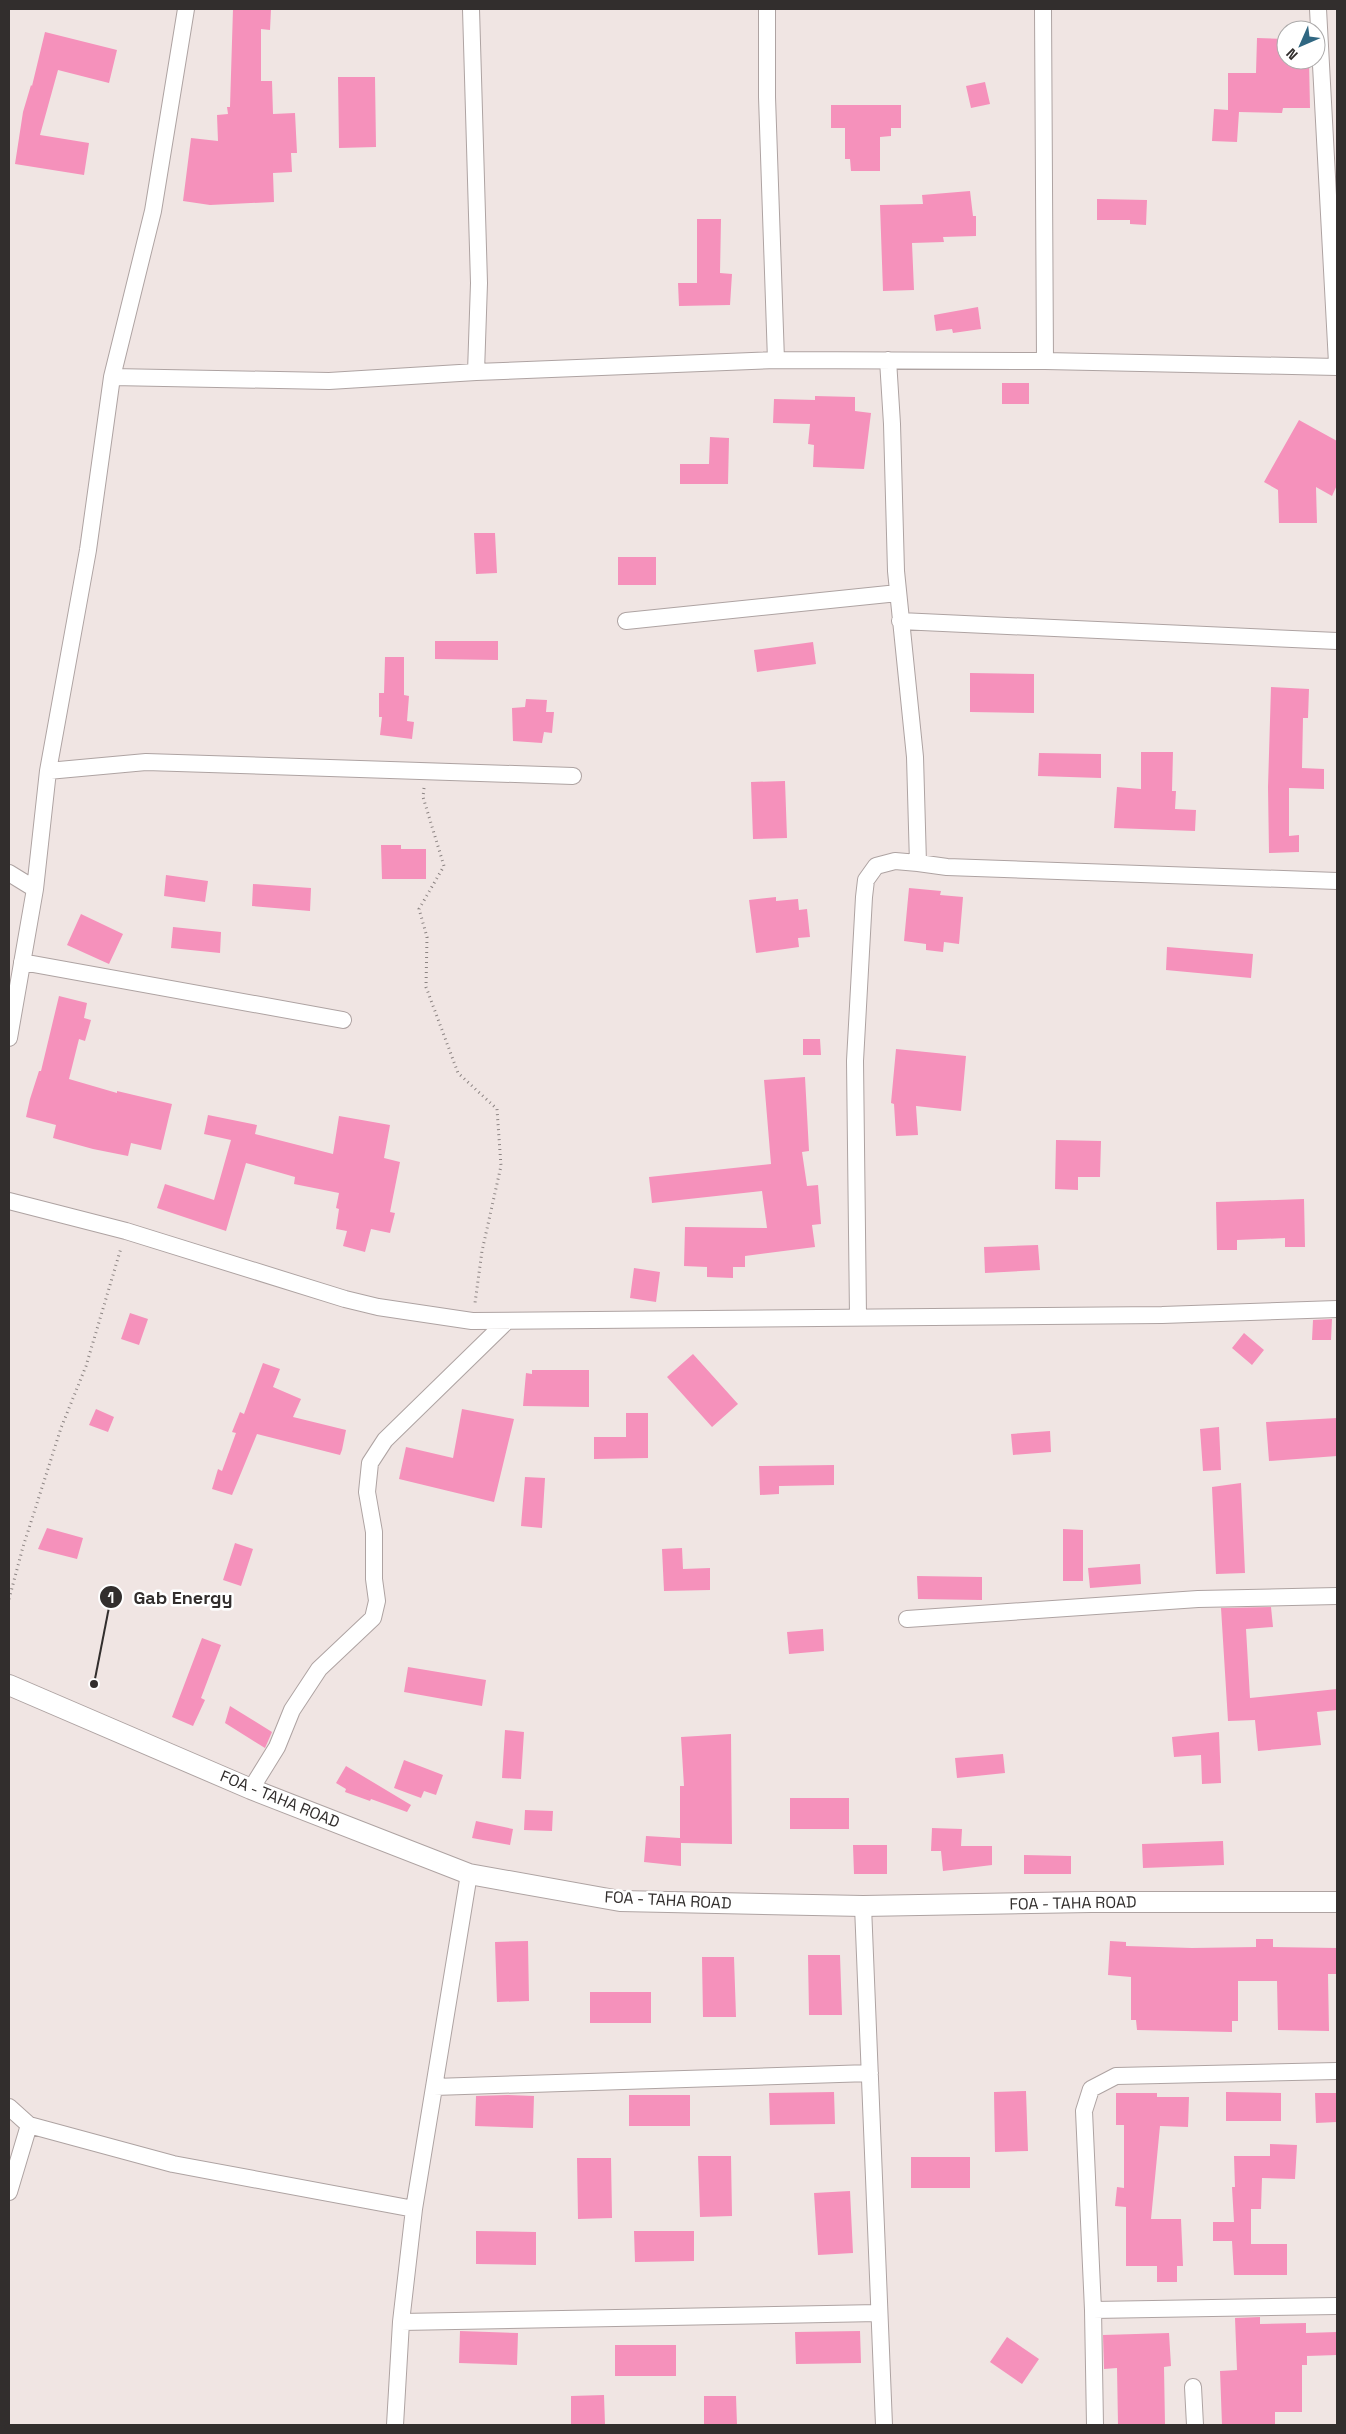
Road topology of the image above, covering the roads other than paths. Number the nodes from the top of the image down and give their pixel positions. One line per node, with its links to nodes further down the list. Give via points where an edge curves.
1 (186, 9): 11 (street, via 152,211)
2 (471, 9): 10 (street, via 479,283)
3 (767, 9): 6 (street)
4 (1043, 9): 8 (street)
5 (1318, 9): 9 (street)
6 (776, 360): 7 (street); 10 (street)
7 (888, 360): 8 (street); 12 (street)
8 (1045, 361): 9 (street)
9 (1337, 365)
10 (476, 372): 11 (street, via 329,381)
11 (112, 377): 16 (street, via 88,550)
12 (898, 594): 13 (street); 14 (street)
13 (626, 620)
14 (900, 621): 15 (street); 18 (street, via 915,757)
15 (1337, 641)
16 (48, 771): 17 (street, via 146,762); 21 (street)
17 (573, 776)
18 (918, 863): 20 (street, via 947,867); 27 (street, via 895,861 876,866 866,880 855,1061)
19 (9, 873): 21 (street)
20 (1337, 881)
21 (35, 889): 22 (street)
22 (22, 962): 23 (street); 24 (street)
23 (343, 1020)
24 (9, 1036)
25 (9, 1201): 28 (street, via 126,1231 378,1307 472,1321)
26 (1337, 1309): 27 (street, via 1162,1315)
27 (858, 1316): 28 (street)
28 (507, 1320): 32 (street, via 385,1440 370,1463 368,1492 378,1601 373,1618 319,1669 292,1710 277,1747)
29 (1337, 1596): 30 (street, via 1198,1599)
30 (907, 1619)
31 (9, 1685): 32 (street, FOA - TAHA ROAD)
32 (251, 1789): 33 (street, FOA - TAHA ROAD)
33 (469, 1874): 35 (street, FOA - TAHA ROAD, via 620,1901); 38 (street)
34 (1337, 1902): 35 (street, FOA - TAHA ROAD)
35 (862, 1906): 37 (street)
36 (1337, 2071): 44 (street, via 1116,2076 1091,2089 1084,2111)
37 (870, 2073): 38 (street); 45 (street)
38 (434, 2087): 42 (street)
39 (9, 2107): 40 (street)
40 (29, 2125): 41 (street); 42 (street, via 173,2164)
41 (9, 2192)
42 (414, 2209): 46 (street)
43 (1337, 2306): 44 (street)
44 (1093, 2310): 50 (street)
45 (878, 2313): 46 (street); 49 (street)
46 (401, 2322): 48 (street)
47 (1193, 2387): 51 (street)
48 (395, 2425)
49 (884, 2425)
50 (1095, 2425)
51 (1195, 2425)

